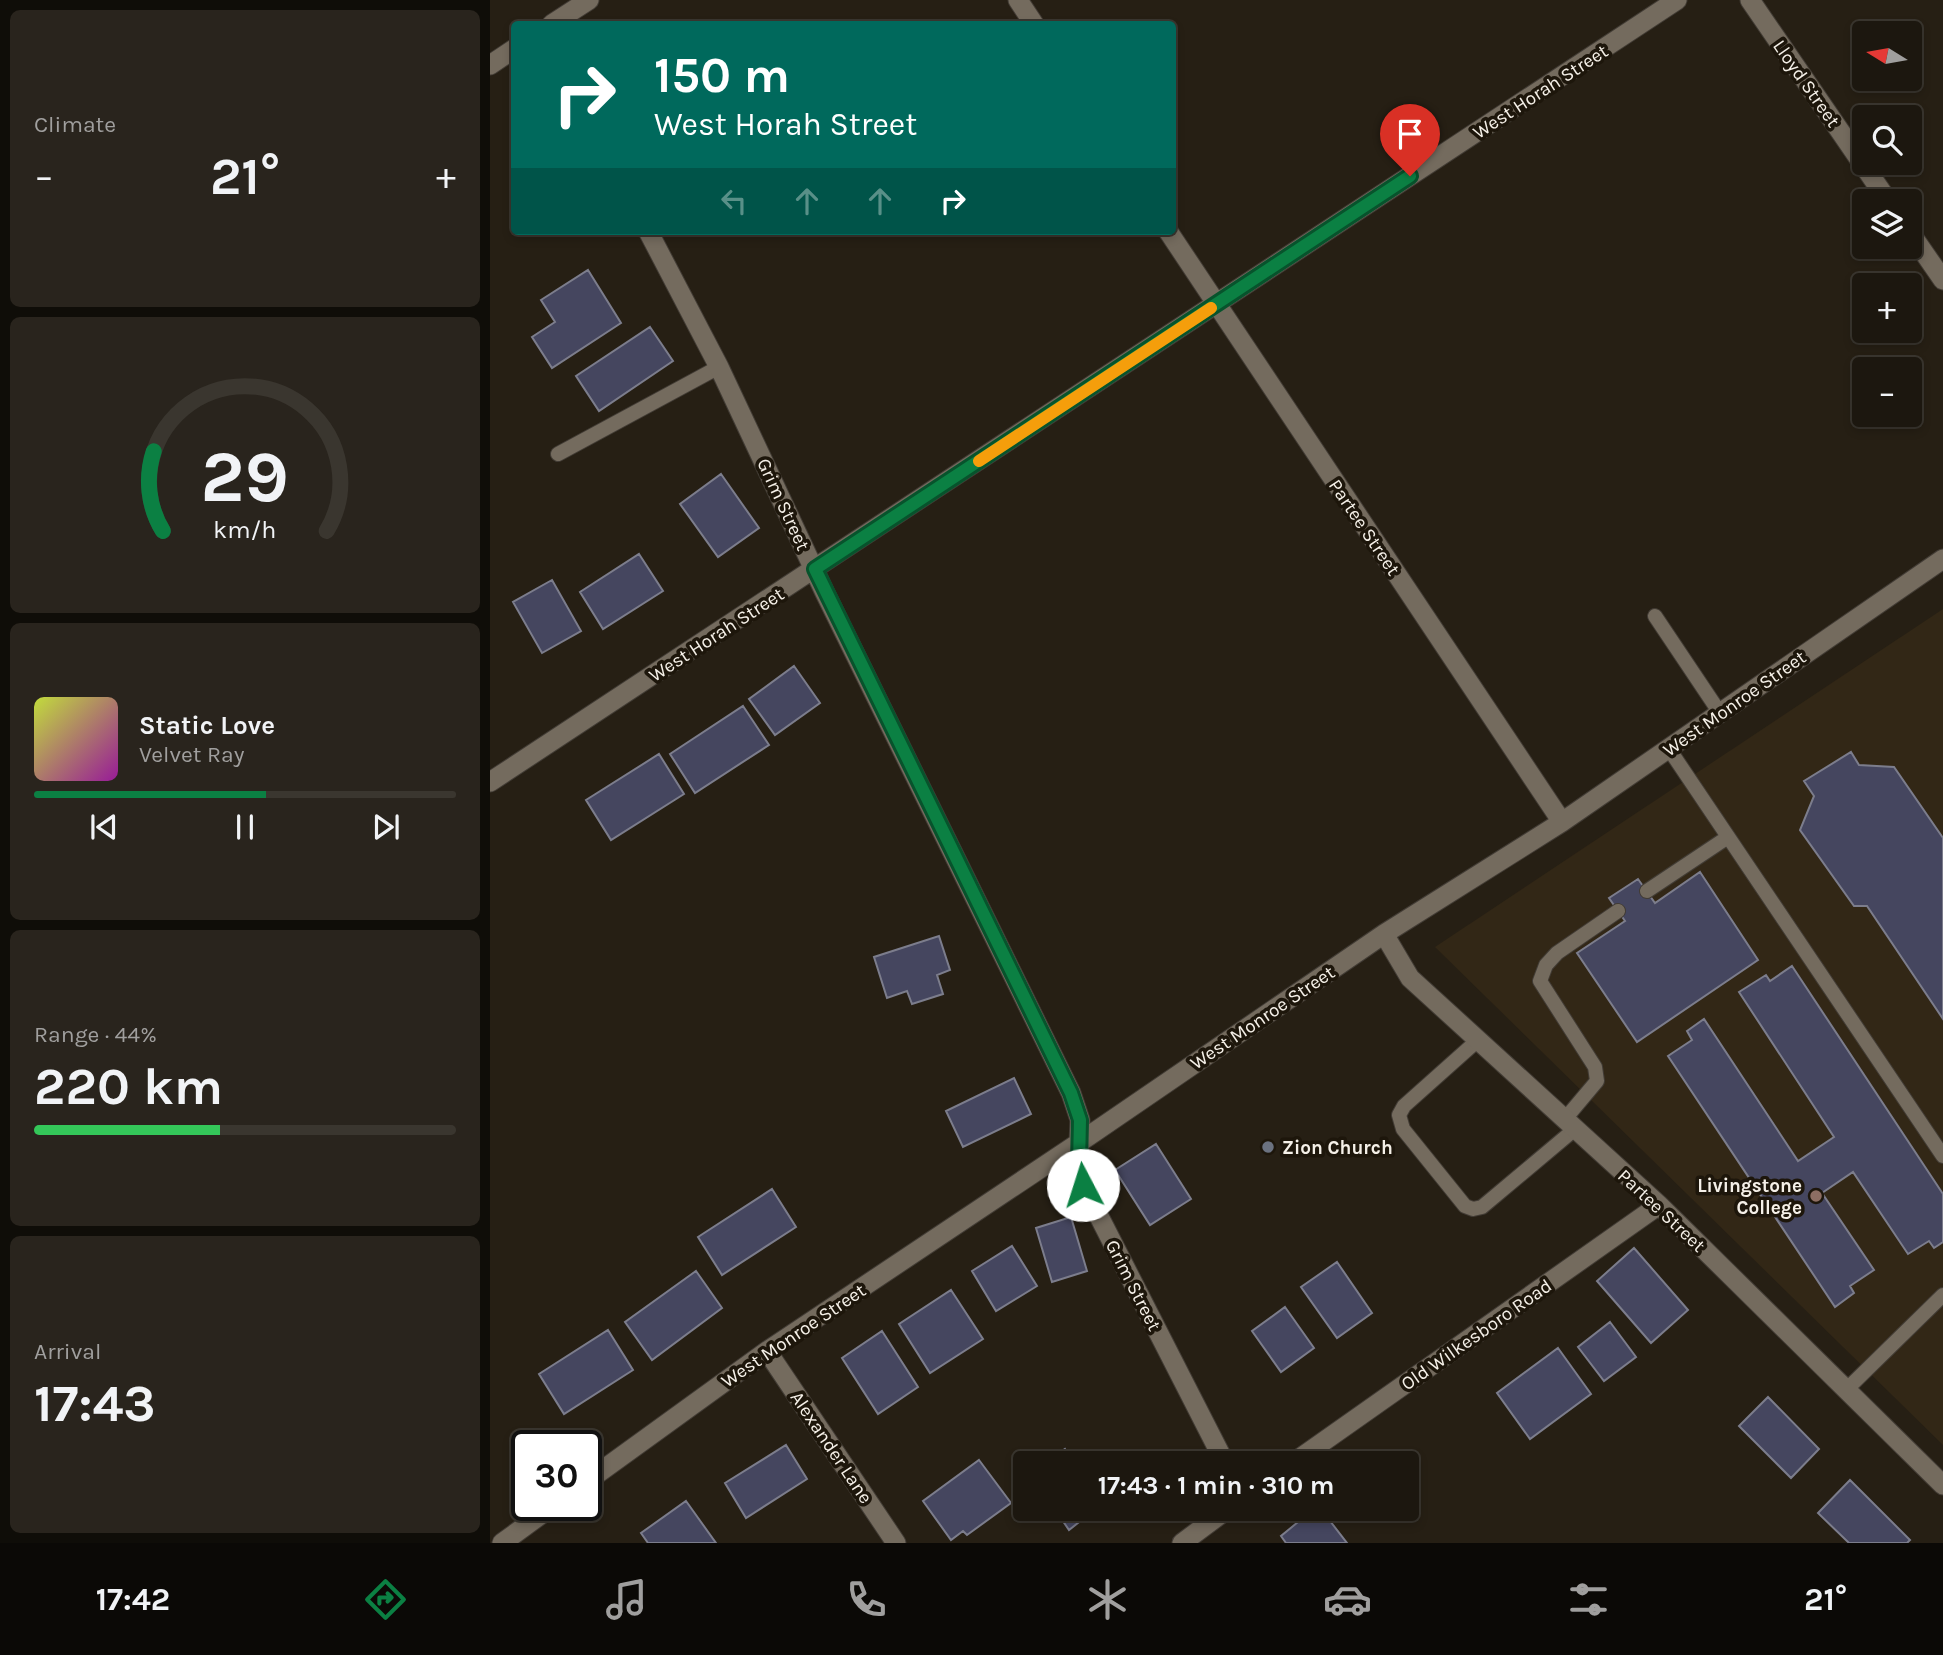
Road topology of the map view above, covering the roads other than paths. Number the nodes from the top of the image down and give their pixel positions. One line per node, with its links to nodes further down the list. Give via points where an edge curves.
1 (589, 0): 5 (street)
2 (1018, 0): 6 (street)
3 (1677, 0): 14 (street, West Horah Street)
4 (1750, 0): 9 (street, Lloyd Street)
5 (557, 21)
6 (1032, 21)
7 (511, 51): 8 (street)
8 (490, 65)
9 (1880, 189)
10 (650, 235): 15 (street, Grim Street)
11 (1171, 235): 14 (street, Partee Street)
12 (1922, 250): 13 (street)
13 (1943, 280)
14 (1216, 305): 18 (street, West Horah Street); 23 (street, Partee Street)
15 (719, 367): 16 (lane); 18 (street, Grim Street)
16 (558, 454)
17 (1943, 559): 20 (street, West Monroe Street)
18 (815, 569): 22 (street, West Horah Street); 30 (street, Grim Street, via 1071,1093 1080,1120)
19 (1655, 616): 20 (lane)
20 (1720, 713): 21 (street, West Monroe Street)
21 (1669, 749): 23 (street, West Monroe Street); 24 (lane)
22 (490, 782)
23 (1562, 822): 27 (street, West Monroe Street)
24 (1728, 837): 25 (lane); 31 (lane)
25 (1647, 891)
26 (1618, 911): 29 (lane, via 1557,953 1540,981 1595,1067 1597,1081)
27 (1384, 934): 28 (street, Partee Street, via 1410,978); 30 (street, West Monroe Street)
28 (1478, 1040): 29 (street, Partee Street); 29 (lane, via 1399,1115 1403,1129 1465,1206 1482,1207)
29 (1570, 1124): 32 (street, Partee Street)
30 (1080, 1142): 34 (street, West Monroe Street); 36 (street, Grim Street, via 1083,1185)
31 (1943, 1156)
32 (1659, 1205): 35 (street, Partee Street); 37 (street, Old Wilkesboro Road)
33 (1943, 1295): 35 (lane)
34 (767, 1351): 38 (street, West Monroe Street); 44 (street, Alexander Lane)
35 (1847, 1389): 39 (street, Partee Street)
36 (1219, 1451)
37 (1310, 1451)
38 (602, 1470)
39 (1943, 1485)
40 (532, 1521): 43 (street)
41 (1214, 1521): 42 (street)
42 (1192, 1540)
43 (502, 1543)
44 (896, 1543)

